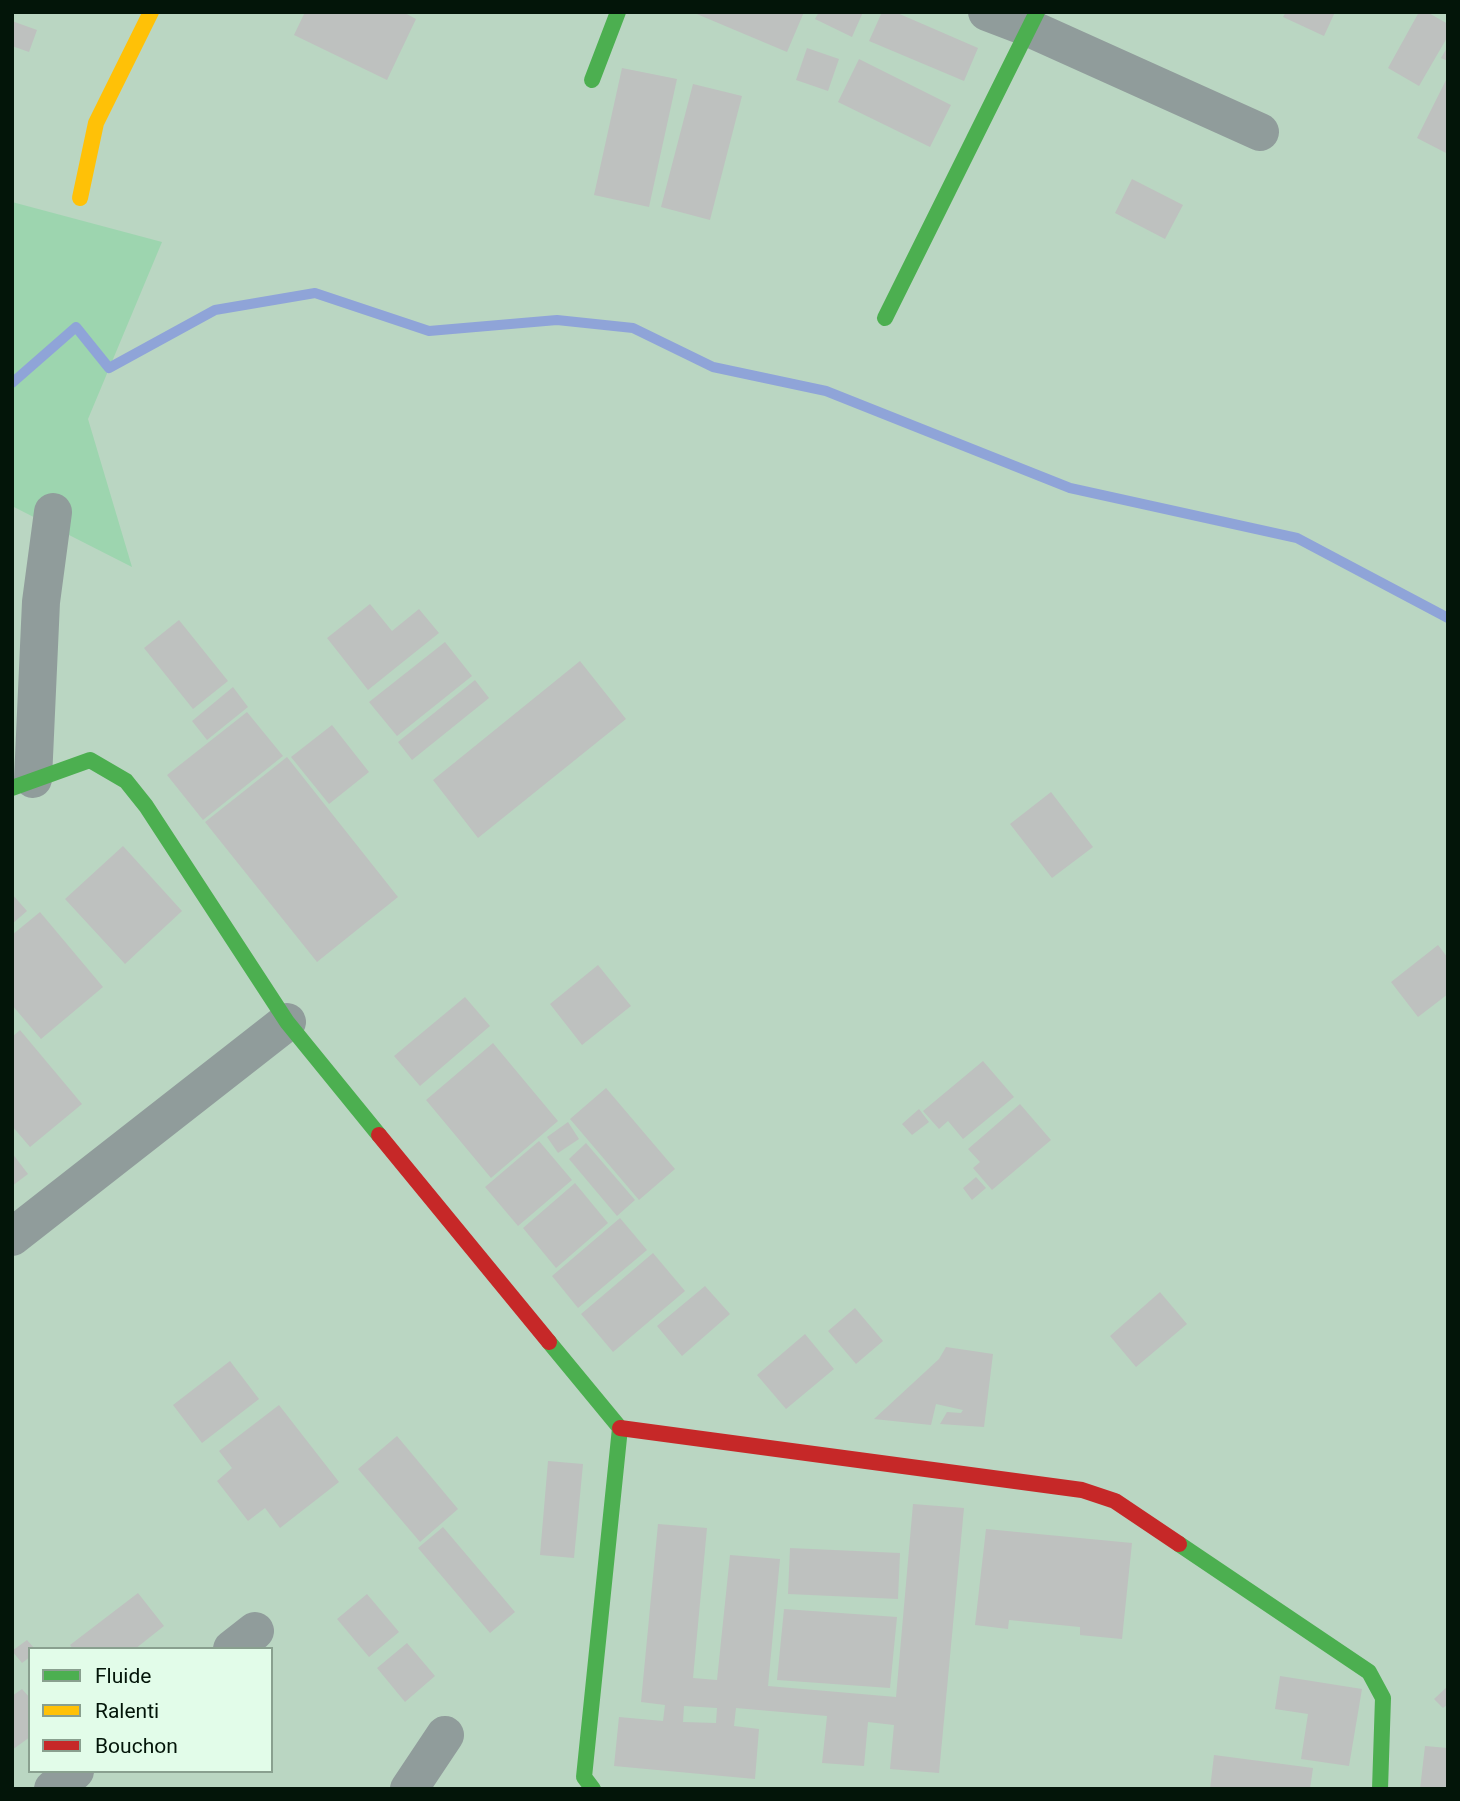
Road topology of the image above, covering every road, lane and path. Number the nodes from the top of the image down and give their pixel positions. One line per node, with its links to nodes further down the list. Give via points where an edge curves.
1 (151, 12): 7 (street, via 96,123)
2 (618, 12): 5 (street)
3 (987, 12): 4 (street)
4 (1033, 20): 6 (street); 8 (street)
5 (592, 80)
6 (1260, 132)
7 (80, 198)
8 (886, 318)
9 (52, 512): 10 (street)
10 (22, 784): 11 (street, via 90,760 126,781)
11 (287, 1022): 12 (street); 13 (street)
12 (12, 1237)
13 (620, 1428): 18 (street, via 584,1777); 19 (street, via 1082,1490 1115,1501 1368,1672 1383,1698)
14 (445, 1735): 17 (street)
15 (73, 1773): 16 (street)
16 (53, 1789)
17 (409, 1789)
18 (593, 1789)
19 (1380, 1789)

